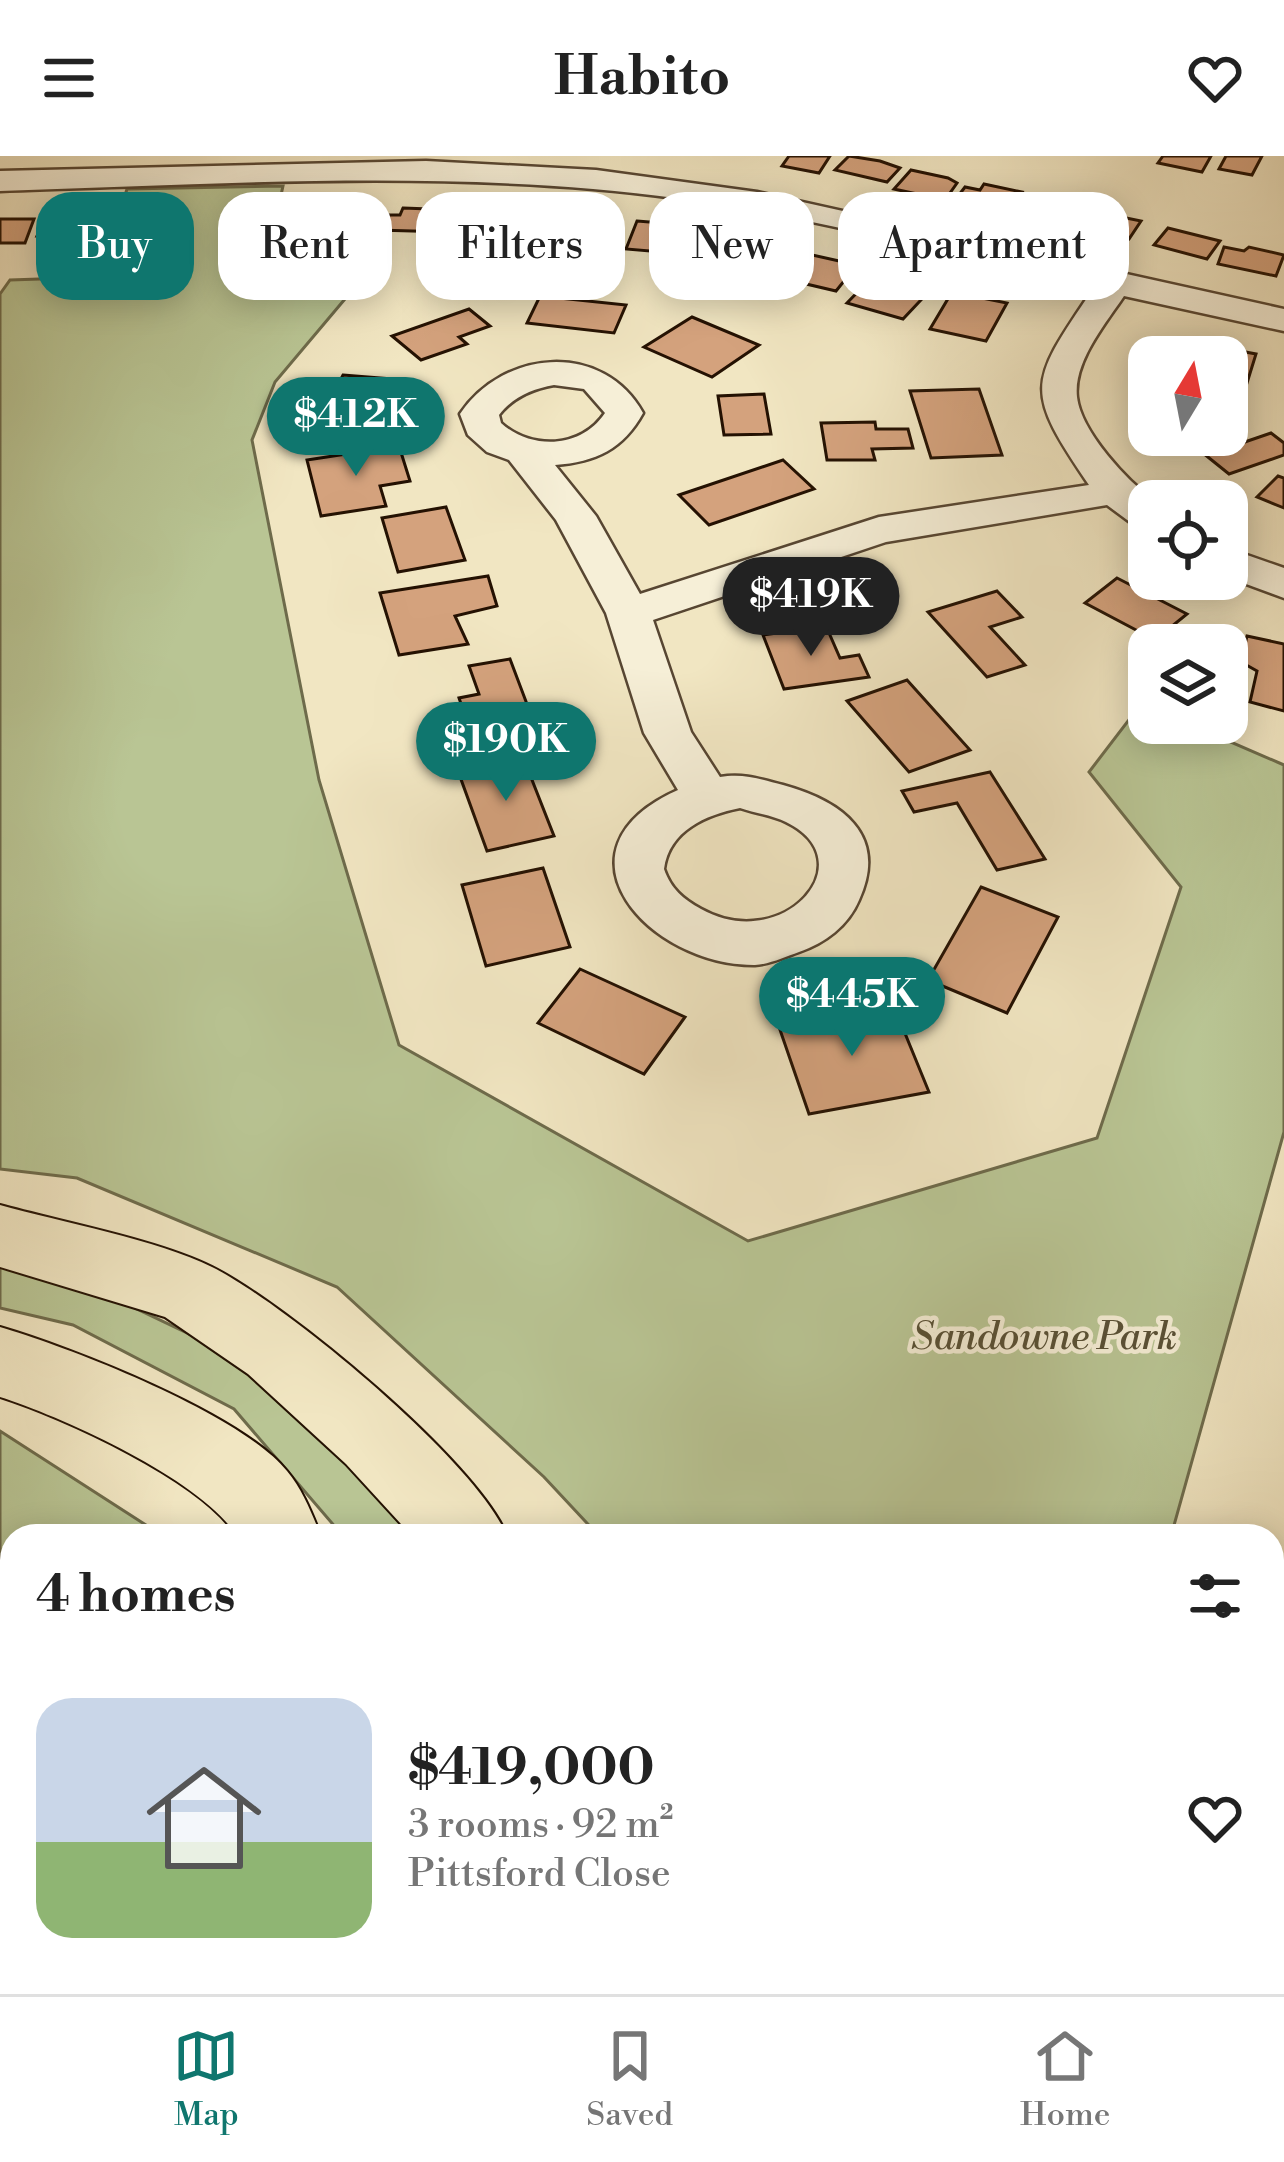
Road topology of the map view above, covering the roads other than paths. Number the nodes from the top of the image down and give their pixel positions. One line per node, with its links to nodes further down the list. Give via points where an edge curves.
1 (446, 164): 2 (street); 4 (street)
2 (60, 168): 3 (street)
3 (0, 181)
4 (838, 217)
5 (1129, 285): 7 (street)
6 (1103, 300): 9 (street, via 1070,351 1058,397 1075,435)
7 (1284, 320)
8 (523, 452): 13 (street, via 574,516)
9 (1128, 499)
10 (1128, 504): 13 (street, via 1067,503 879,530)
11 (1248, 569): 12 (street)
12 (1284, 584)
13 (628, 614): 14 (street, via 668,733)
14 (706, 795)
15 (0, 1236): 18 (highway, via 186,1290 274,1349)
16 (0, 1362): 17 (highway, via 134,1417 254,1491)
17 (274, 1524)
18 (455, 1524)

